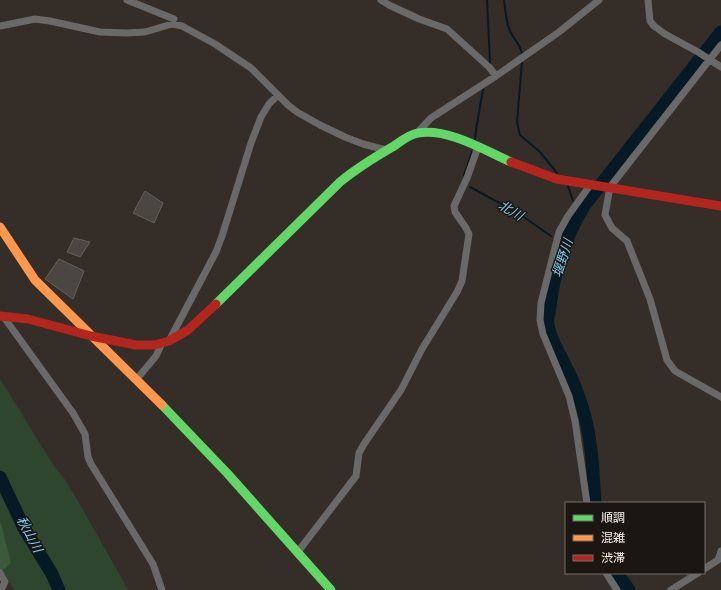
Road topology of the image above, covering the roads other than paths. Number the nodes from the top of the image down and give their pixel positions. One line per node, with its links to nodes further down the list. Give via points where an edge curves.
1 (127, 0): 5 (street)
2 (381, 0): 10 (street, via 419,19 447,29)
3 (599, 0): 10 (street)
4 (648, 0): 8 (street, via 650,21 654,26)
5 (174, 19)
6 (0, 26): 11 (street, via 35,19 100,32 127,34 172,24 182,26 251,68)
7 (721, 45): 8 (street)
8 (709, 59): 9 (street); 16 (street)
9 (721, 67)
10 (496, 76): 12 (street, via 431,118)
11 (278, 95): 14 (street, via 288,105 320,125 363,144); 21 (street, via 261,117 216,252)
12 (417, 133): 13 (street, via 455,137); 14 (street)
13 (478, 147): 15 (street, via 521,167 557,178); 26 (street, via 454,206 469,234 462,281 401,390 359,453 356,476)
14 (386, 150): 21 (street, via 340,182 207,313 188,330)
15 (592, 184): 16 (street); 24 (street, via 559,232 540,303 543,334 575,420)
16 (608, 187): 17 (street); 23 (street, via 606,215 612,228 627,241 650,299 667,360 675,371)
17 (721, 206)
18 (0, 227): 20 (street, via 35,280)
19 (2, 316): 20 (street); 33 (street, via 86,434 91,464 153,564)
20 (91, 336): 21 (street, via 136,345); 22 (street)
21 (166, 342): 22 (street)
22 (136, 380): 26 (street, via 227,473)
23 (721, 397)
24 (587, 502)
25 (721, 551): 27 (street)
26 (296, 553): 34 (street)
27 (720, 561): 28 (street)
28 (705, 568)
29 (0, 574): 32 (street, via 5,582)
30 (607, 574): 35 (street)
31 (696, 574): 36 (street)
32 (1, 590)
33 (162, 590)
34 (331, 590)
35 (618, 590)
36 (671, 590)

